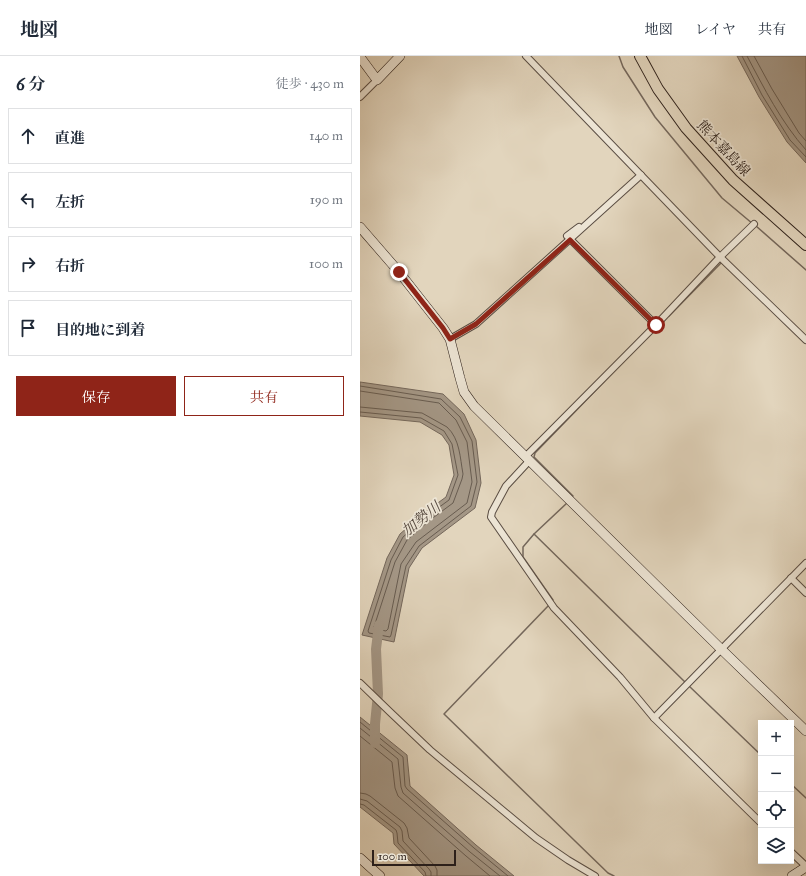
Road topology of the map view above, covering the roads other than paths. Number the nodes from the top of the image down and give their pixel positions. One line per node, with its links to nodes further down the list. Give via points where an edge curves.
1 (400, 56): 5 (street)
2 (526, 56): 7 (street)
3 (640, 56): 11 (main road, 熊本嘉島線, via 664,98 686,128 733,180)
4 (360, 57): 5 (street)
5 (377, 80): 6 (street)
6 (360, 97)
7 (641, 175): 10 (street, via 567,236); 12 (street)
8 (754, 224): 12 (street)
9 (360, 228): 14 (street, via 408,284)
10 (570, 240): 13 (street); 14 (street, via 476,324)
11 (806, 245)
12 (720, 257): 13 (street); 15 (street)
13 (656, 325): 16 (street)
14 (450, 339): 16 (street, via 464,392 474,406)
15 (806, 340)
16 (528, 458): 20 (street); 22 (street, via 506,486 491,517 554,608 620,677)
17 (806, 564): 18 (street)
18 (791, 578): 19 (street); 20 (street)
19 (806, 592)
20 (721, 649): 22 (street); 23 (street)
21 (360, 683): 29 (street, via 430,750 536,838)
22 (654, 718): 24 (street)
23 (806, 731)
24 (758, 820)
25 (794, 855): 27 (street)
26 (360, 858): 28 (street)
27 (806, 866): 30 (street)
28 (380, 876)
29 (596, 876)
30 (792, 876)

